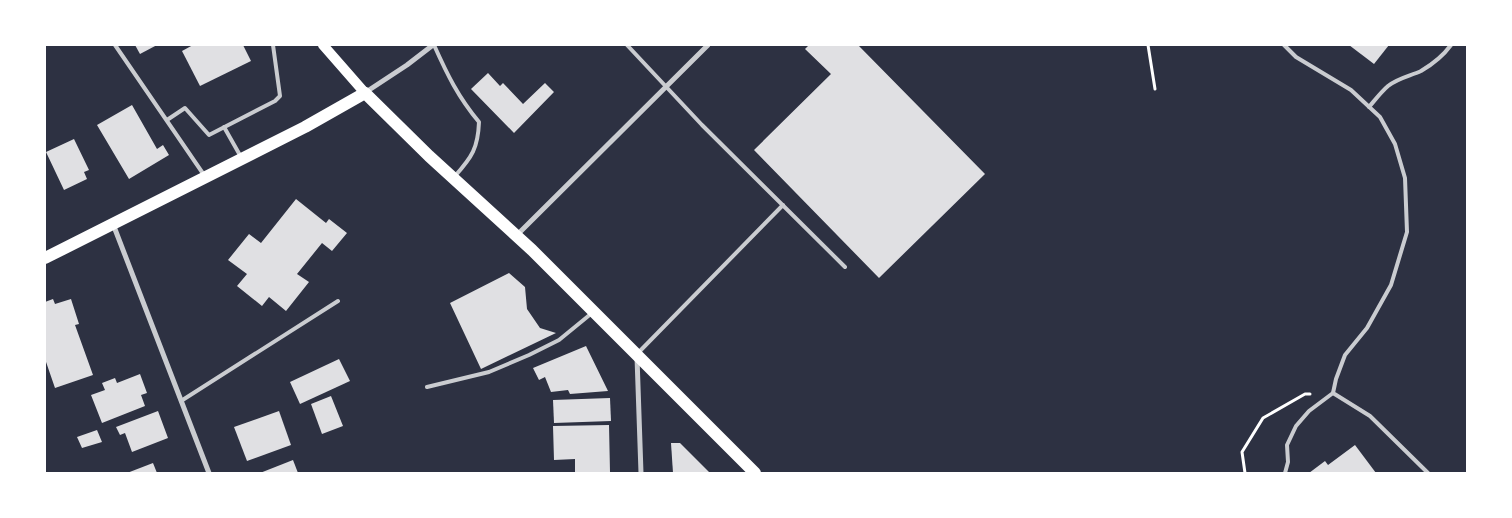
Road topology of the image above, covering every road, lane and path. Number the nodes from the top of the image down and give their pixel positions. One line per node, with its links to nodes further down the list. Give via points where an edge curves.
1 (115, 45): 14 (lane)
2 (273, 45): 15 (lane, via 280,96)
3 (323, 45): 12 (main road)
4 (434, 45): 12 (street); 18 (lane, via 464,104 479,122 470,160)
5 (626, 45): 10 (lane)
6 (708, 45): 10 (street)
7 (1148, 45): 11 (path)
8 (1284, 45): 13 (lane, via 1296,57 1351,90)
9 (1451, 45): 13 (lane, via 1434,63 1388,86)
10 (666, 88): 19 (lane); 21 (street)
11 (1155, 89)
12 (365, 93): 16 (main road); 18 (main road)
13 (1369, 107): 28 (lane, via 1380,117 1395,144 1405,178 1406,232 1391,285 1367,328 1345,355)
14 (167, 120): 15 (lane, via 185,108 209,135); 17 (lane)
15 (224, 127): 16 (lane)
16 (242, 159): 17 (main road)
17 (206, 177): 20 (main road)
18 (453, 178): 21 (main road)
19 (783, 205): 23 (lane); 26 (lane)
20 (113, 223): 22 (main road); 29 (street)
21 (516, 236): 25 (main road)
22 (45, 258)
23 (845, 268)
24 (338, 301): 29 (lane)
25 (594, 312): 26 (main road); 27 (lane, via 558,340 529,355 489,372)
26 (637, 354): 31 (street); 32 (main road)
27 (427, 387)
28 (1333, 393): 33 (path, via 1305,394 1263,418 1242,452); 34 (lane, via 1309,411 1296,426 1287,445); 35 (lane, via 1370,416)
29 (181, 401): 30 (street)
30 (209, 473)
31 (641, 473)
32 (755, 473)
33 (1245, 473)
34 (1285, 473)
35 (1428, 473)

